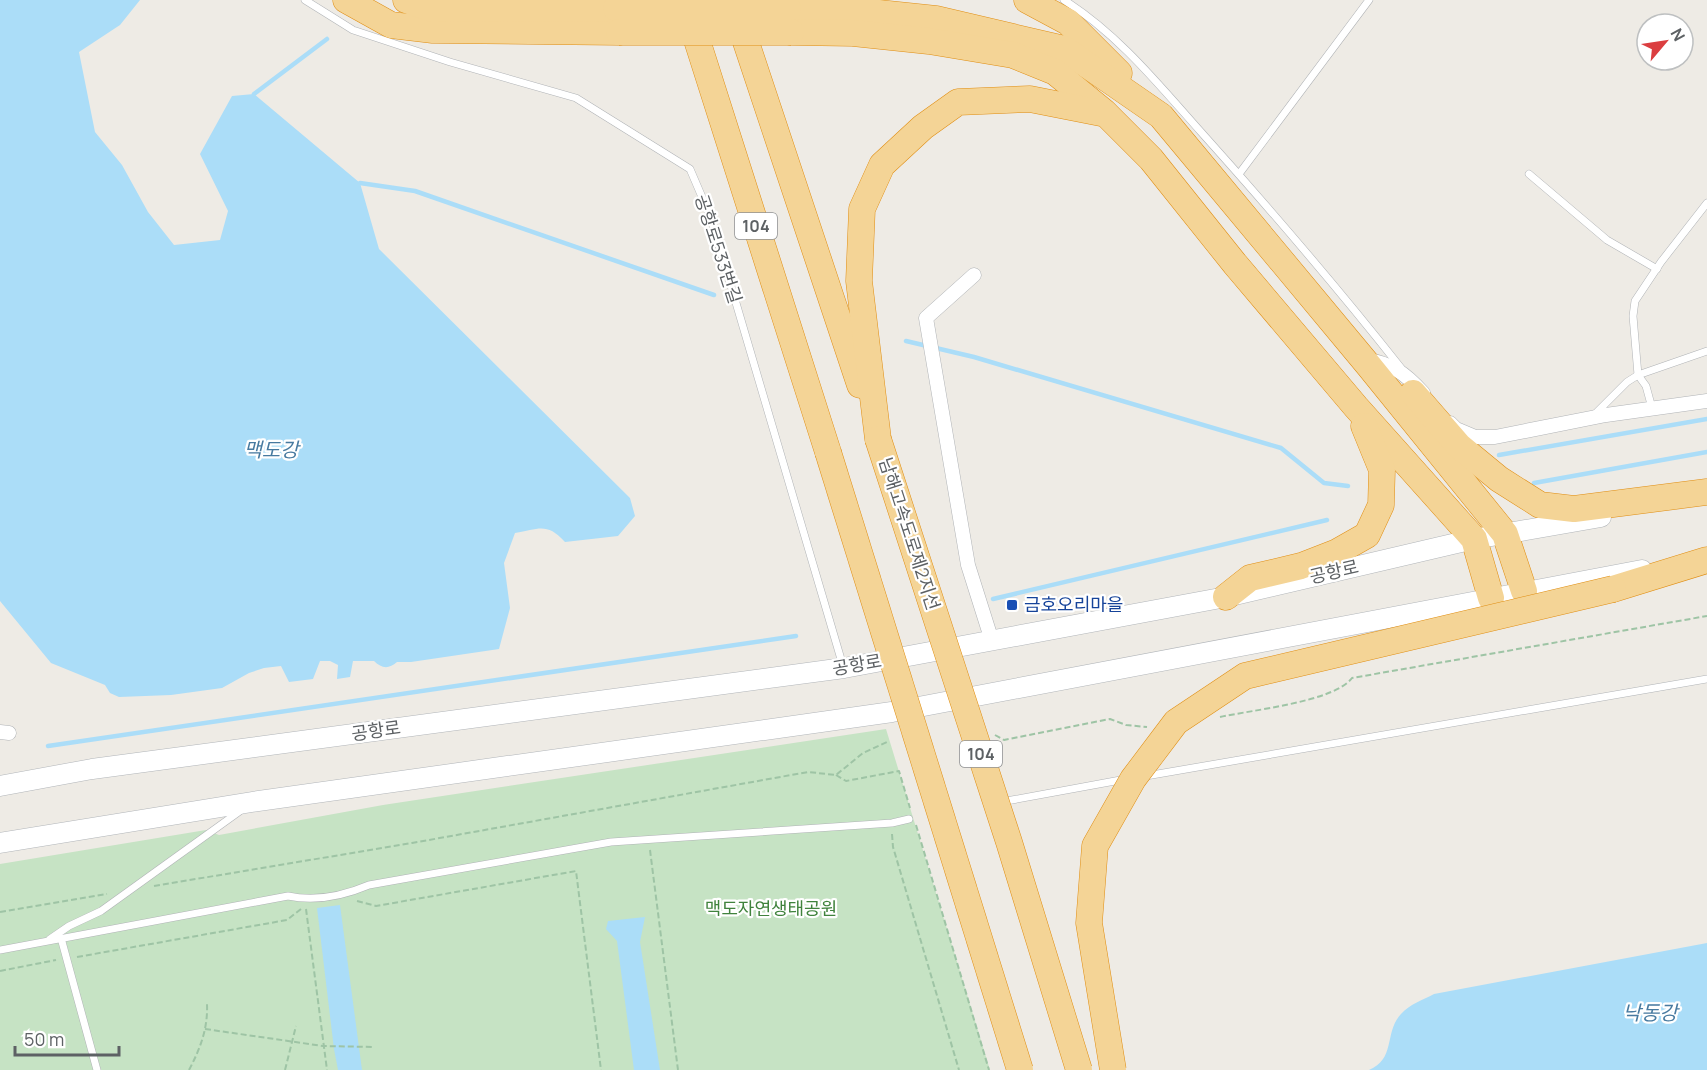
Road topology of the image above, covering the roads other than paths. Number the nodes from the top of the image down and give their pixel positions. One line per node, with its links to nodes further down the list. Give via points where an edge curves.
1 (305, 0): 39 (lane, 공항로533번길, via 353,30 576,98 690,169 711,218)
2 (346, 0): 11 (highway, via 391,25 433,30)
3 (406, 0): 11 (highway, via 432,9)
4 (684, 0): 50 (highway, 104, bridge)
5 (732, 0): 18 (highway, 남해고속도로제2지선 / 104)
6 (754, 0): 18 (highway)
7 (1012, 0): 10 (highway)
8 (1027, 0): 10 (highway)
9 (1369, 0): 15 (lane)
10 (1066, 11): 14 (highway); 15 (lane, via 1098,24 1116,40)
11 (617, 20): 12 (highway, bridge)
12 (790, 21): 13 (highway, via 1013,55 1055,72); 14 (highway, via 851,10 936,20 1064,49)
13 (1106, 114): 26 (highway, via 1151,159); 29 (highway, via 1030,99 958,102 923,127 882,165 862,209 859,281)
14 (1161, 116): 22 (highway)
15 (1239, 174): 24 (lane)
16 (1529, 174): 19 (lane, via 1607,240)
17 (1707, 203): 19 (lane)
18 (804, 216): 29 (highway, 남해고속도로제2지선 / 104)
19 (1657, 269): 23 (lane, via 1635,301)
20 (974, 275): 38 (street, via 926,318 968,565)
21 (1707, 351): 23 (lane)
22 (1366, 362): 24 (street, via 1386,363); 30 (highway, via 1413,393 1459,446 1499,479 1540,505 1574,509); 32 (highway)
23 (1638, 375): 27 (lane, via 1646,386); 28 (lane)
24 (1408, 377): 28 (street, via 1456,429 1475,437)
25 (1707, 401): 27 (street)
26 (1356, 407): 33 (highway); 36 (highway, via 1382,470 1381,505 1367,535 1301,566 1250,578)
27 (1652, 408): 28 (street)
28 (1591, 418)
29 (878, 439): 51 (highway, 남해고속도로제2지선 / 104, bridge)
30 (1707, 492)
31 (1707, 499): 32 (main road, 공항로)
32 (1505, 534): 33 (main road, 공항로); 35 (highway)
33 (1474, 539): 36 (main road, 공항로); 37 (highway)
34 (1707, 559): 35 (main road); 52 (highway, bridge, via 1613,589 1245,676 1176,722 1133,779 1095,846 1089,923)
35 (1524, 591): 37 (main road)
36 (1226, 597): 38 (main road, 공항로)
37 (1491, 598): 42 (main road, via 892,712)
38 (992, 641): 39 (main road, 공항로)
39 (844, 668): 41 (main road, 공항로, via 104,768)
40 (1707, 679): 43 (lane)
41 (0, 786)
42 (252, 802): 45 (main road); 47 (lane, via 101,911)
43 (1002, 802)
44 (909, 819): 46 (lane, via 599,844 369,885 350,893 307,900 288,896)
45 (0, 843)
46 (62, 939): 47 (lane); 49 (lane)
47 (46, 942): 48 (lane)
48 (0, 950)
49 (97, 1070)
50 (1020, 1070)
51 (1079, 1070)
52 (1113, 1070)

